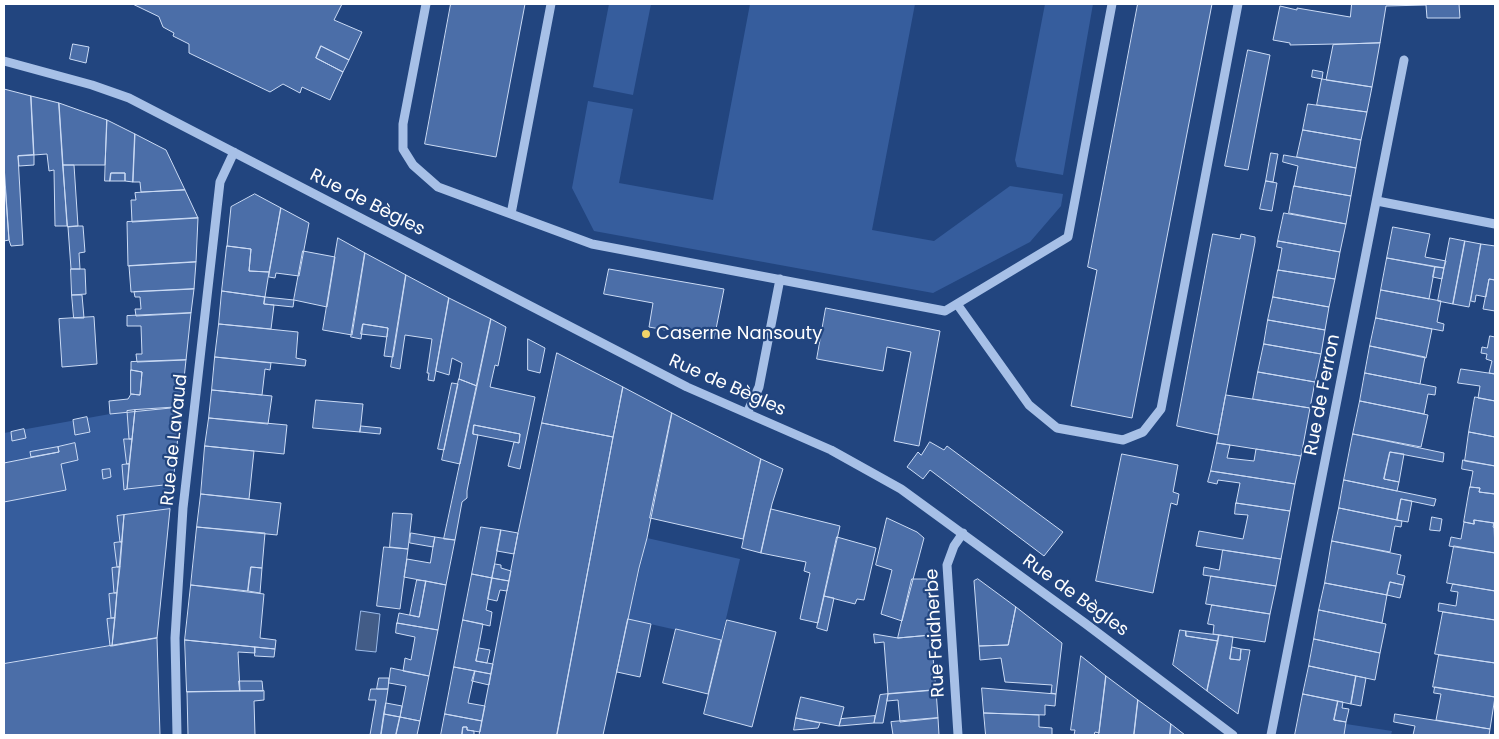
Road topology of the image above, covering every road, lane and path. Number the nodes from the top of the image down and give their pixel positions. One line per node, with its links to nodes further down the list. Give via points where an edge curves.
1 (426, 4): 9 (street, via 403,124 402,149 413,165 438,187)
2 (551, 4): 9 (street)
3 (1112, 4): 12 (street, via 1068,237)
4 (1238, 4): 12 (street, via 1161,409 1143,432 1123,440 1057,428 1029,405)
5 (1404, 60): 8 (street, Rue de Ferron)
6 (4, 61): 7 (street, Rue de Bègles, via 129,98)
7 (234, 152): 13 (street, Rue de Bègles, via 687,387); 15 (street, Rue de Lavaud, via 220,182 183,508 175,638)
8 (1378, 202): 10 (street); 18 (street, Rue de Ferron)
9 (511, 214): 11 (street, via 592,244)
10 (1495, 224)
11 (780, 280): 12 (street, via 945,311); 13 (street, via 759,387)
12 (957, 304)
13 (747, 413): 14 (street, Rue de Bègles, via 831,450 901,490)
14 (963, 533): 16 (street, Rue Faidherbe, via 947,564); 17 (street, Rue de Bègles)
15 (177, 735)
16 (958, 735)
17 (1233, 735)
18 (1271, 735)

